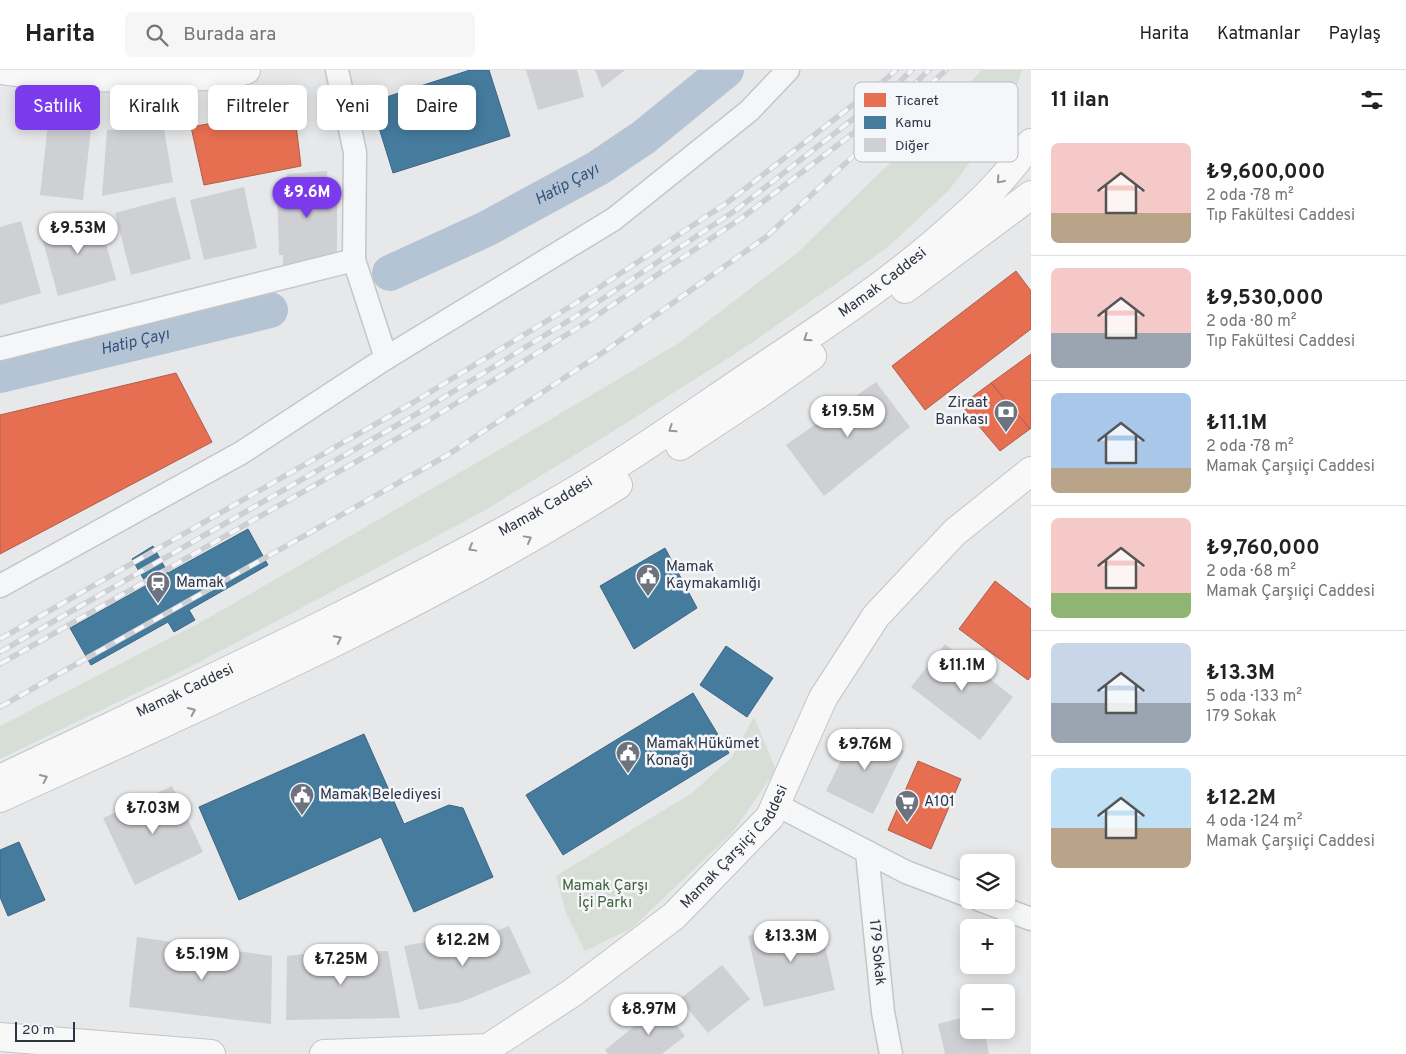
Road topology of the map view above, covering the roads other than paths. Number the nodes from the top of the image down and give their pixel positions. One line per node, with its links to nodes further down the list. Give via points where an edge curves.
1 (0, 70): 2 (main road, via 63,78 220,76)
2 (246, 70)
3 (337, 70): 9 (street, via 355,152)
4 (788, 70): 11 (street, via 748,112 614,219)
5 (1031, 143): 6 (main road, Mamak Caddesi, one-way to 6)
6 (1018, 159)
7 (1016, 162): 14 (main road, Mamak Caddesi, one-way to 14, via 957,224 902,270 654,441 561,498 423,574)
8 (1031, 196): 15 (main road, Mamak Caddesi, one-way to 8, via 236,690 441,588 573,514 768,387)
9 (354, 260): 10 (street); 11 (street)
10 (0, 349)
11 (386, 358): 13 (street, via 240,453)
12 (1029, 477): 16 (main road, Mamak Çarşıiçi Caddesi, via 955,532 876,616 823,698)
13 (0, 586)
14 (0, 779)
15 (0, 798)
16 (775, 804): 17 (street); 23 (main road, Mamak Çarşıiçi Caddesi, via 770,817 674,916 572,993 488,1048)
17 (867, 852): 18 (street, via 906,872); 24 (street, 179 Sokak, via 883,1012)
18 (960, 893)
19 (1004, 909): 20 (street)
20 (1031, 919)
21 (0, 1037): 22 (main road)
22 (211, 1054)
23 (324, 1054)
24 (891, 1054)

